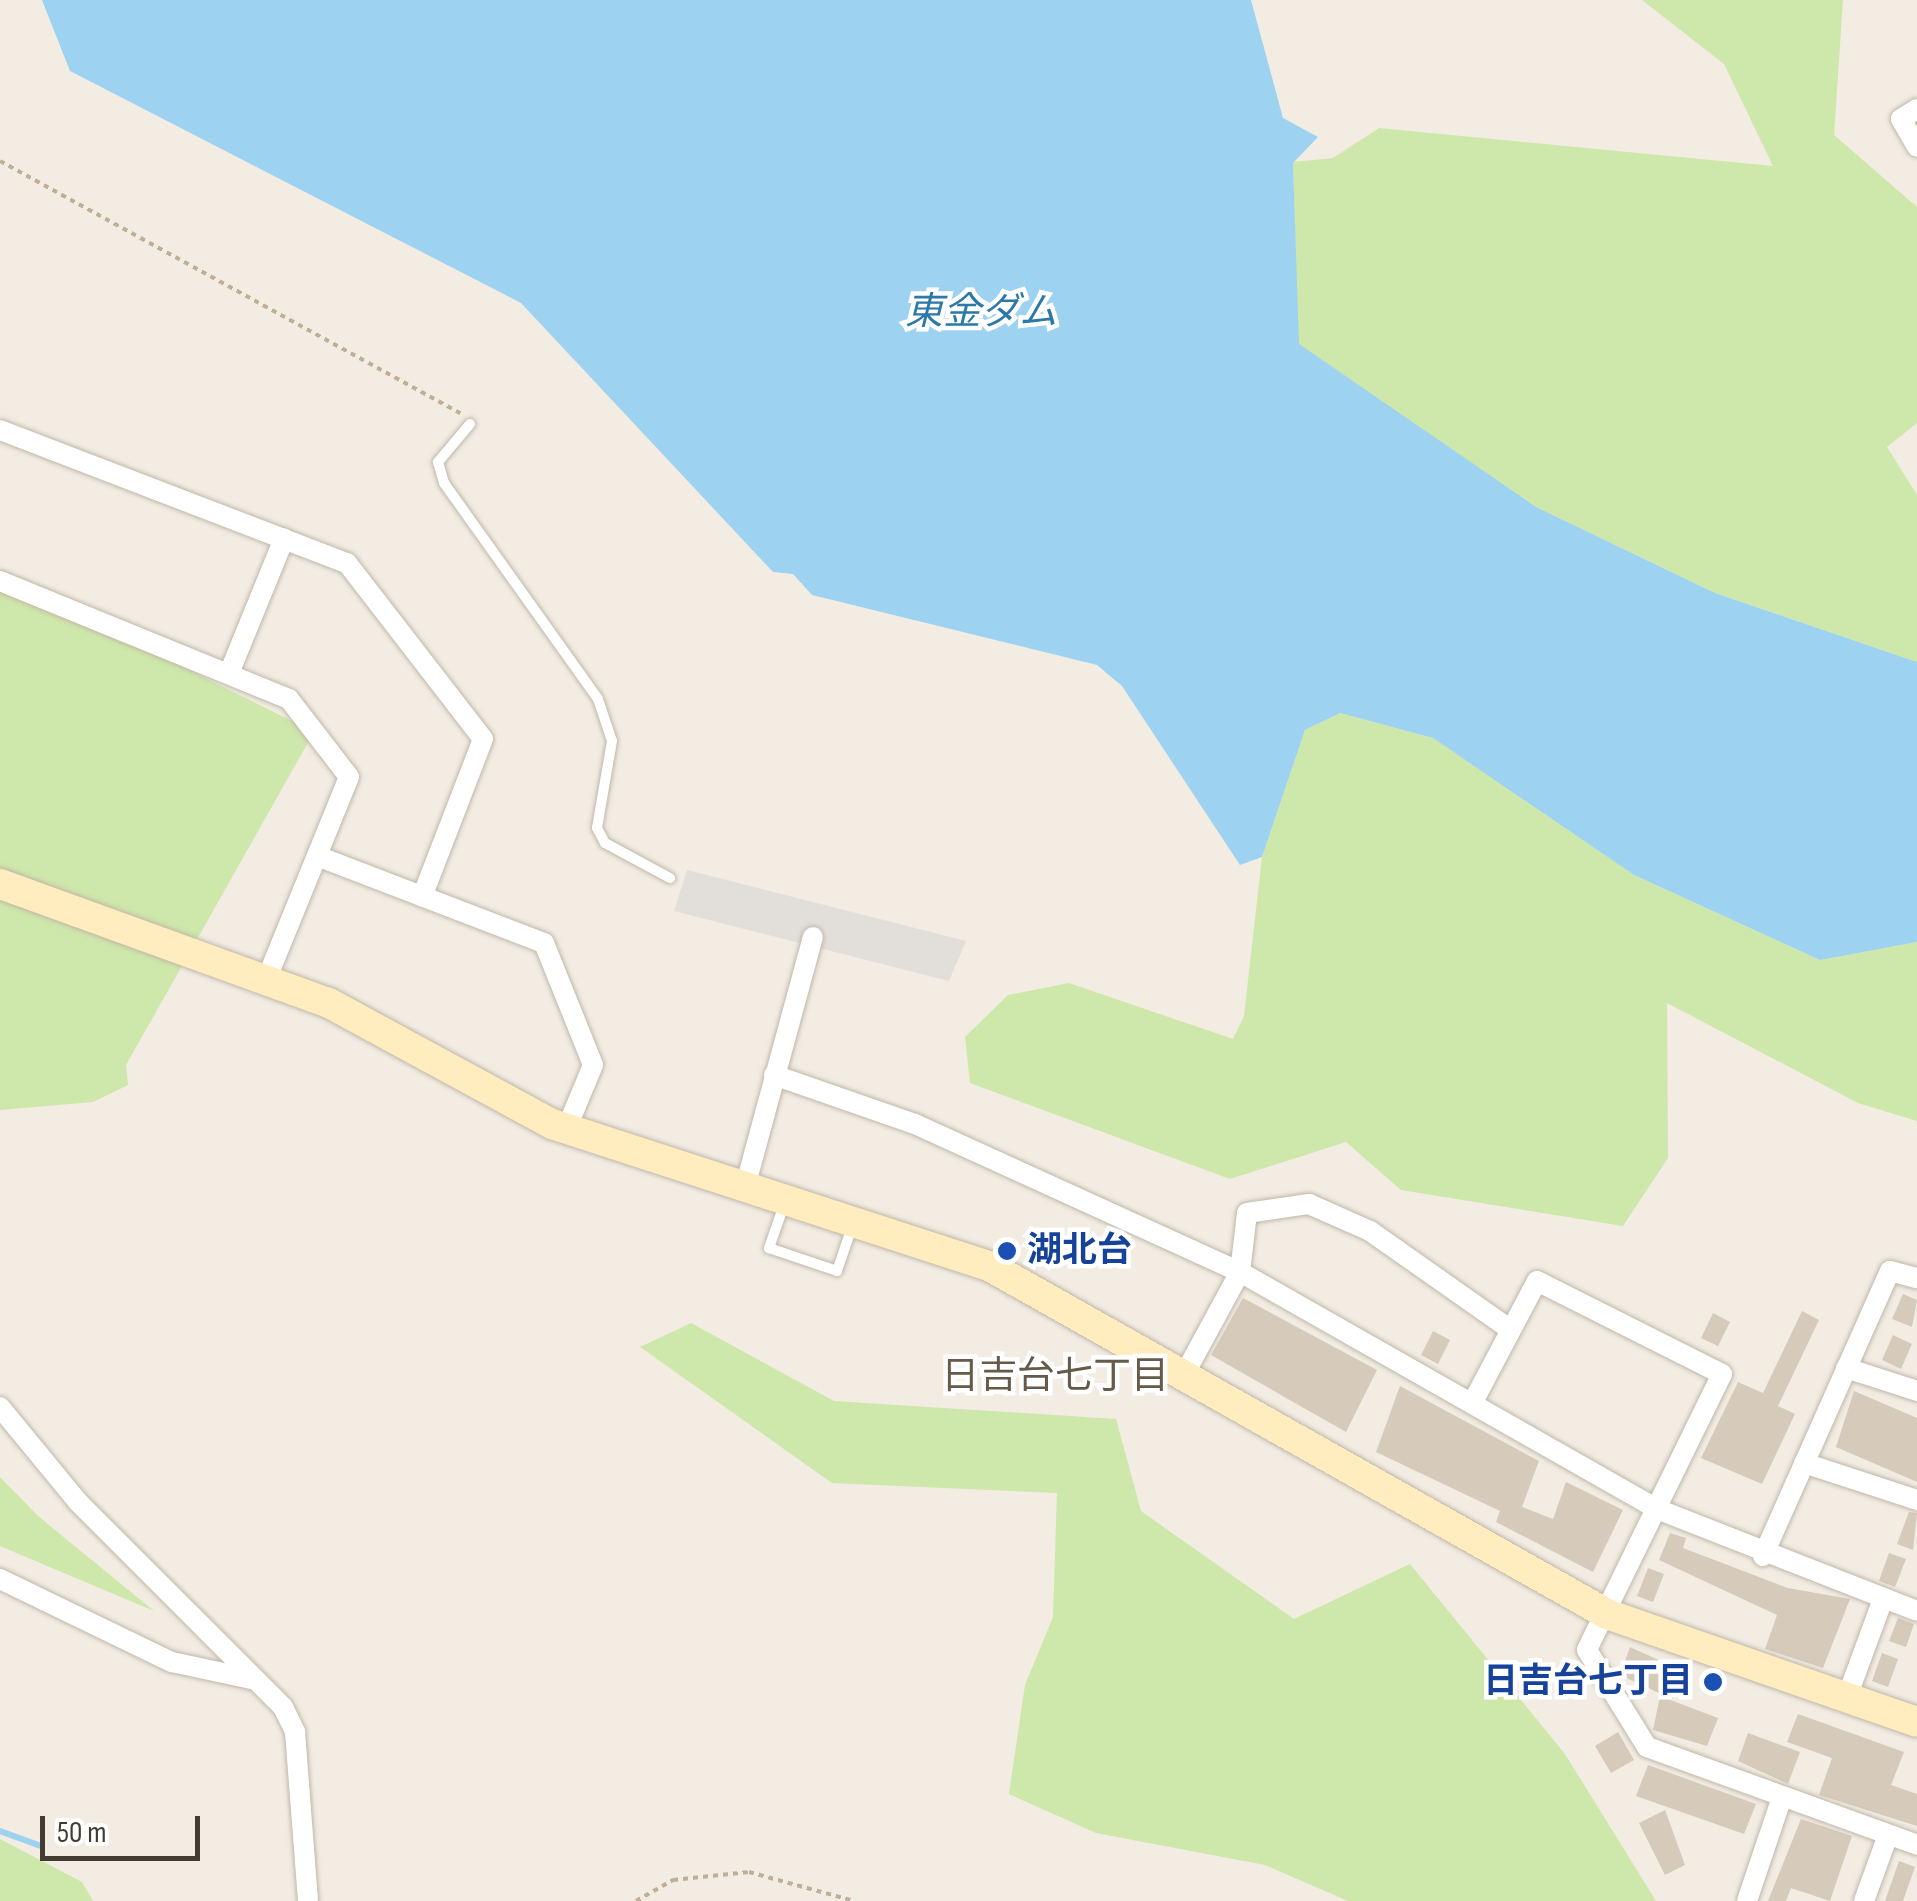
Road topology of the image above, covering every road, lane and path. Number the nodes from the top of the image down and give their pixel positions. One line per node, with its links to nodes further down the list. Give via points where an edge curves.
1 (1917, 110): 2 (street, via 1900,118)
2 (1917, 146)
3 (0, 161): 4 (path, via 454,406)
4 (470, 424): 10 (lane, via 446,448 441,473 598,699 612,741 597,828 605,843)
5 (0, 430): 6 (street)
6 (284, 539): 8 (street); 12 (street, via 347,564 483,739)
7 (0, 582): 8 (street)
8 (230, 671): 9 (street, via 289,698 349,777)
9 (316, 856): 12 (street); 14 (street)
10 (670, 878)
11 (0, 884): 14 (street)
12 (422, 897): 16 (street, via 544,943 592,1065)
13 (813, 937): 15 (street)
14 (267, 978): 16 (street)
15 (774, 1074): 17 (street); 20 (street, via 914,1124)
16 (566, 1130): 17 (street)
17 (745, 1187): 18 (street)
18 (786, 1198): 19 (street); 19 (lane, via 769,1248 837,1272)
19 (856, 1216): 24 (street, via 991,1268)
20 (1240, 1272): 22 (street, via 1247,1213 1309,1204 1370,1231); 24 (street); 26 (street)
21 (1917, 1278): 23 (street, via 1890,1271)
22 (1511, 1330): 26 (street); 30 (street, via 1537,1281 1722,1374)
23 (1846, 1368): 25 (street); 28 (street)
24 (1184, 1374): 35 (street)
25 (1917, 1391)
26 (1475, 1398): 30 (street)
27 (0, 1407): 36 (street, via 78,1502)
28 (1804, 1463): 29 (street); 31 (street)
29 (1917, 1500)
30 (1657, 1508): 31 (street); 35 (street)
31 (1764, 1556): 33 (street)
32 (0, 1579): 36 (street, via 172,1662)
33 (1883, 1599): 34 (street); 37 (street)
34 (1917, 1610)
35 (1607, 1614): 37 (street); 39 (street, via 1588,1650 1647,1748)
36 (253, 1680): 42 (street, via 295,1732)
37 (1847, 1697): 38 (street)
38 (1917, 1722)
39 (1780, 1800): 40 (street); 45 (street)
40 (1888, 1836): 41 (street); 46 (street)
41 (1917, 1845)
42 (308, 1901)
43 (636, 1901): 44 (path, via 672,1880 749,1872)
44 (854, 1901)
45 (1747, 1901)
46 (1864, 1901)

